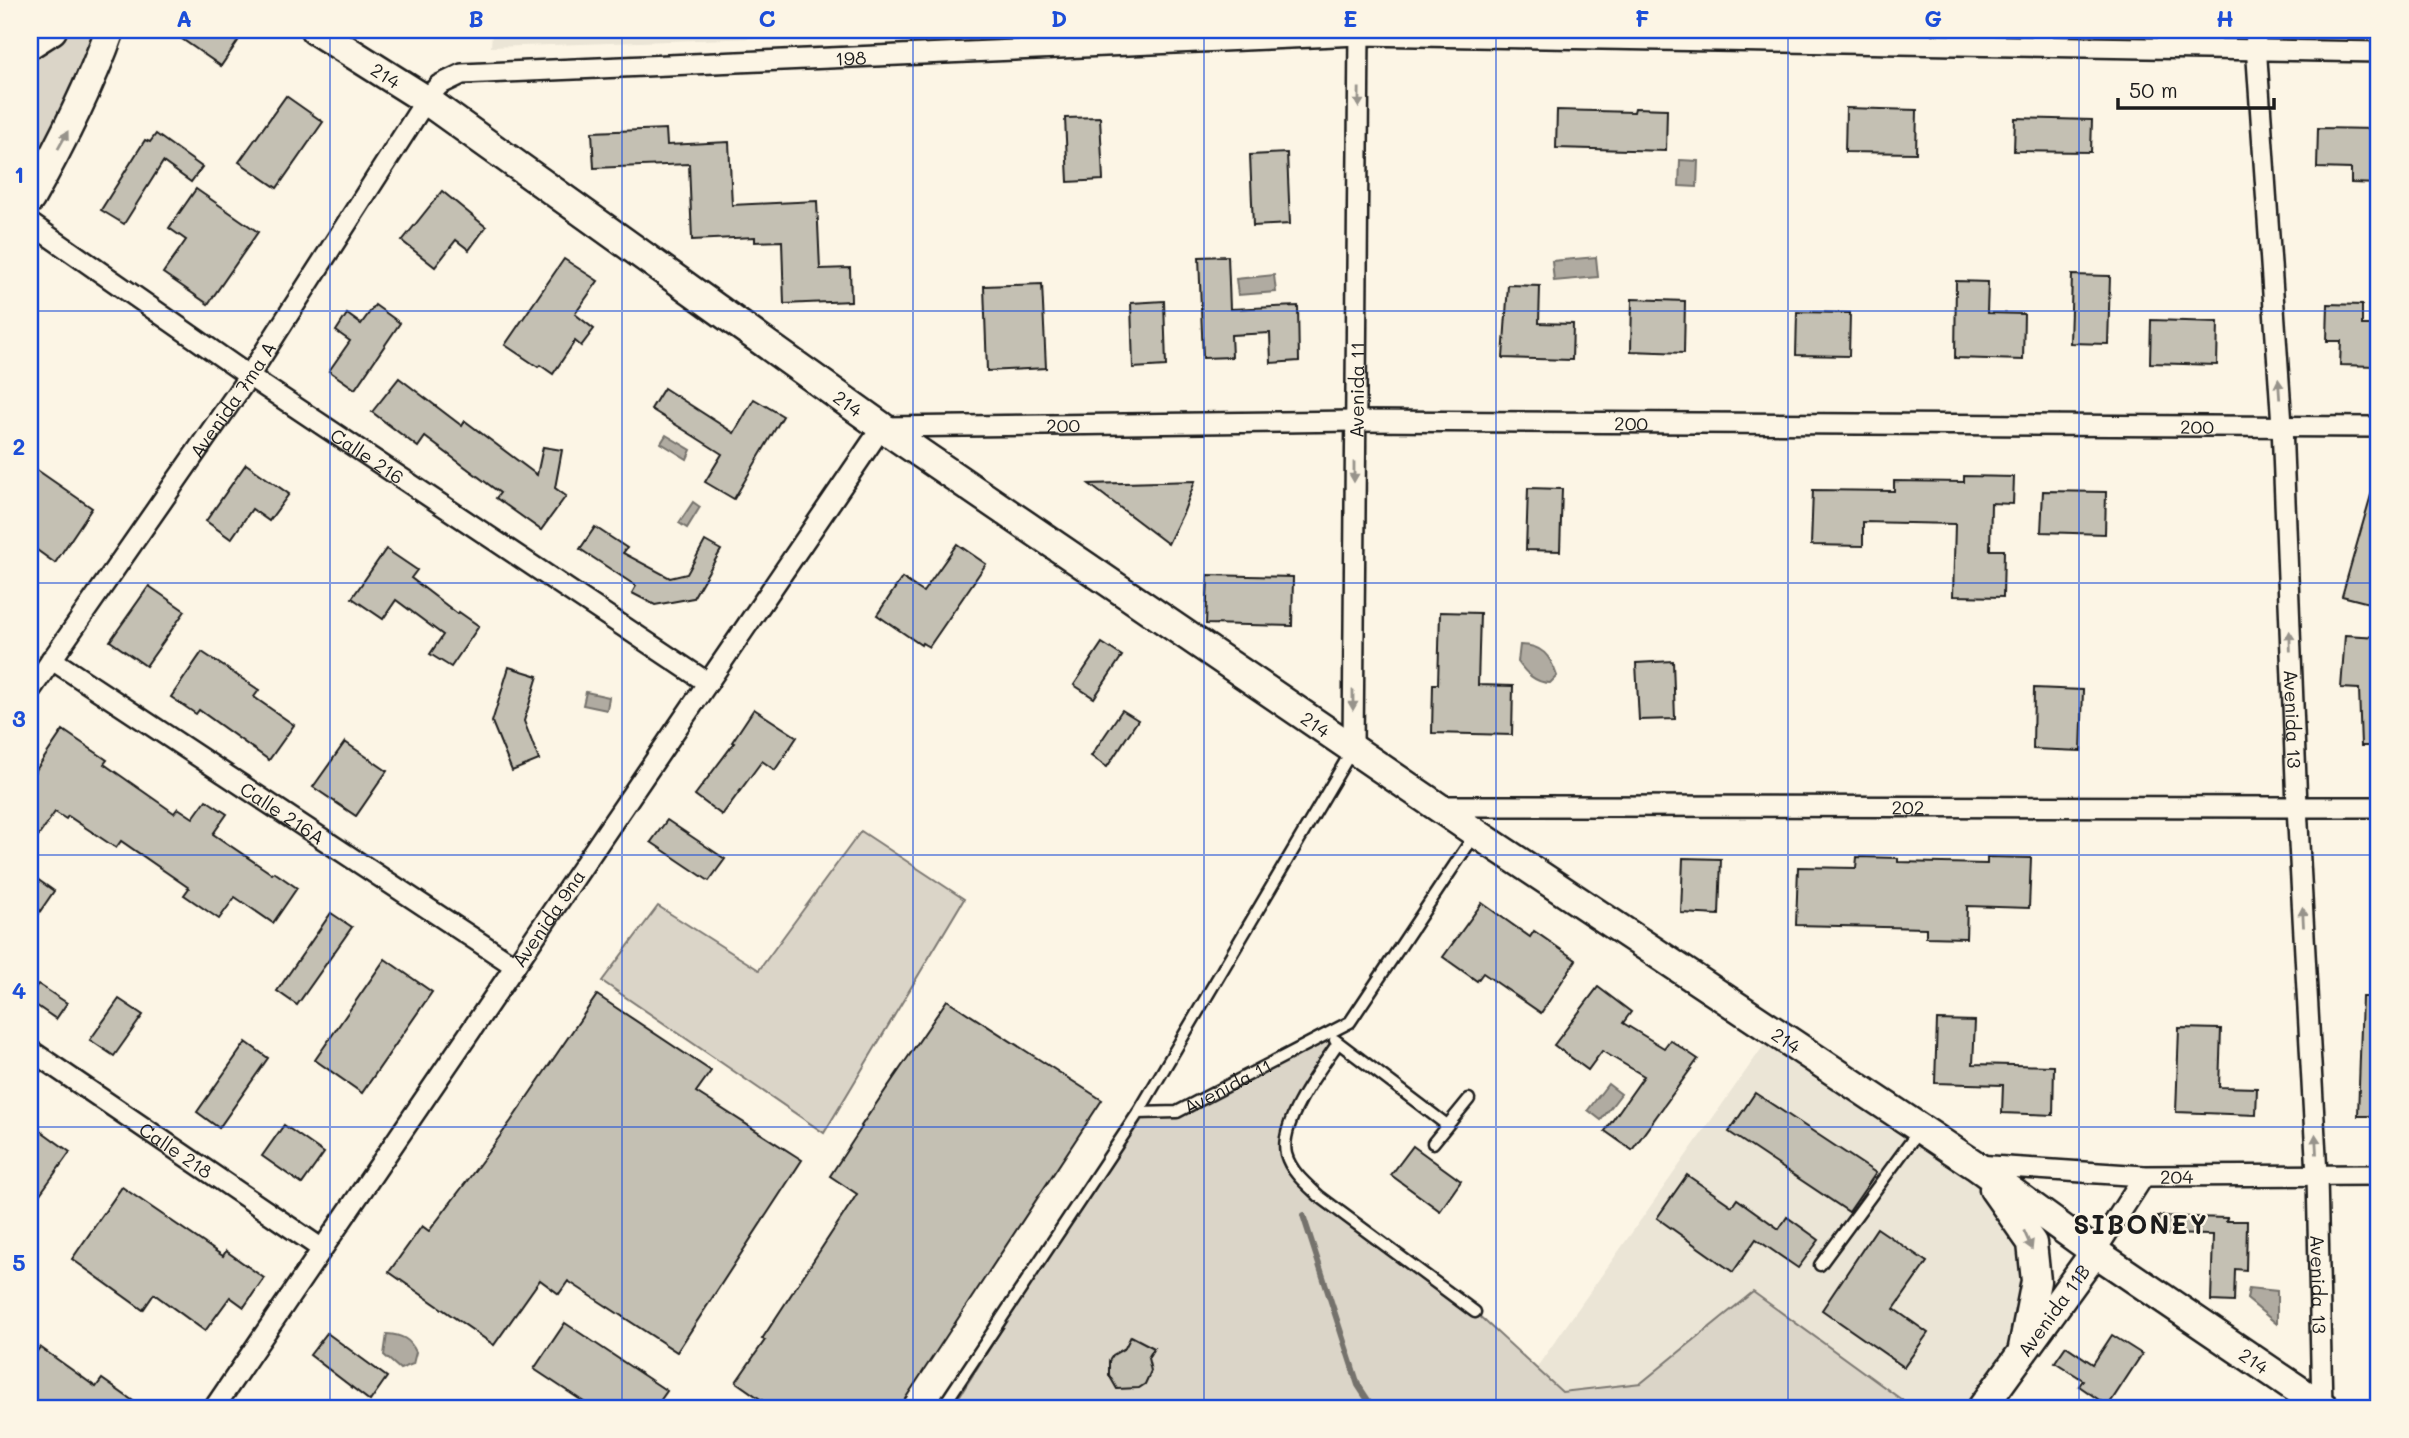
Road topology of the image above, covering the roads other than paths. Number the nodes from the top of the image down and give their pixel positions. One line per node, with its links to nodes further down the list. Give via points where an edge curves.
1 (52, 30): 6 (street)
2 (110, 30): 9 (street, one-way to 2, via 73,120)
3 (315, 30): 8 (street, 214)
4 (1359, 33): 5 (street, 198); 8 (street, 198, via 462,74 439,85); 12 (street, Avenida 11, one-way to 12)
5 (2255, 39): 7 (street, 198); 13 (street, Avenida 13, one-way to 5)
6 (30, 44)
7 (2379, 52)
8 (426, 100): 11 (street, Avenida 7ma A); 14 (street, 214)
9 (30, 199)
10 (30, 223): 11 (street, Calle 216)
11 (249, 376): 16 (street, Avenida 7ma A); 17 (street, Calle 216)
12 (1354, 421): 13 (street, 200); 14 (street, 200); 19 (street, Avenida 11, one-way to 19)
13 (2282, 425): 15 (street, 200); 21 (street, Avenida 13, one-way to 13)
14 (882, 427): 17 (street, Avenida 9na); 19 (street, 214)
15 (2379, 427)
16 (51, 659): 18 (street, Avenida 7ma A); 24 (street, Calle 216A)
17 (708, 683): 24 (street, Avenida 9na)
18 (30, 691)
19 (1353, 749): 20 (street, 214); 29 (lane)
20 (1437, 806): 21 (street, 202); 23 (street, 214)
21 (2297, 806): 22 (street, 202); 34 (street, Avenida 13, one-way to 21)
22 (2379, 807)
23 (1476, 833): 25 (lane, Avenida 11, via 1350,1022); 31 (street, 214)
24 (515, 966): 37 (street, Avenida 9na)
25 (1329, 1035): 26 (lane); 29 (lane, Avenida 11, via 1177,1112)
26 (1338, 1043): 30 (lane); 40 (lane, via 1297,1109 1285,1150 1289,1162 1319,1196)
27 (30, 1051): 37 (street, Calle 218)
28 (1469, 1099): 30 (lane)
29 (1138, 1113): 44 (lane)
30 (1447, 1125): 32 (lane)
31 (1921, 1128): 33 (street, 214); 39 (lane)
32 (1433, 1143)
33 (1975, 1165): 36 (street, 204); 38 (street, 214); 41 (street, one-way to 41, via 2032,1243 2036,1282)
34 (2317, 1175): 35 (street, 204); 36 (street, 204); 42 (street, Avenida 13)
35 (2379, 1175)
36 (2144, 1176): 38 (street, Avenida 11B)
37 (323, 1249): 43 (street, Avenida 9na)
38 (2095, 1251): 41 (street, Avenida 11B); 42 (street, 214)
39 (1820, 1265)
40 (1475, 1312)
41 (2024, 1348): 45 (street, Avenida 11B)
42 (2323, 1407)
43 (214, 1408)
44 (942, 1408)
45 (1982, 1408)

